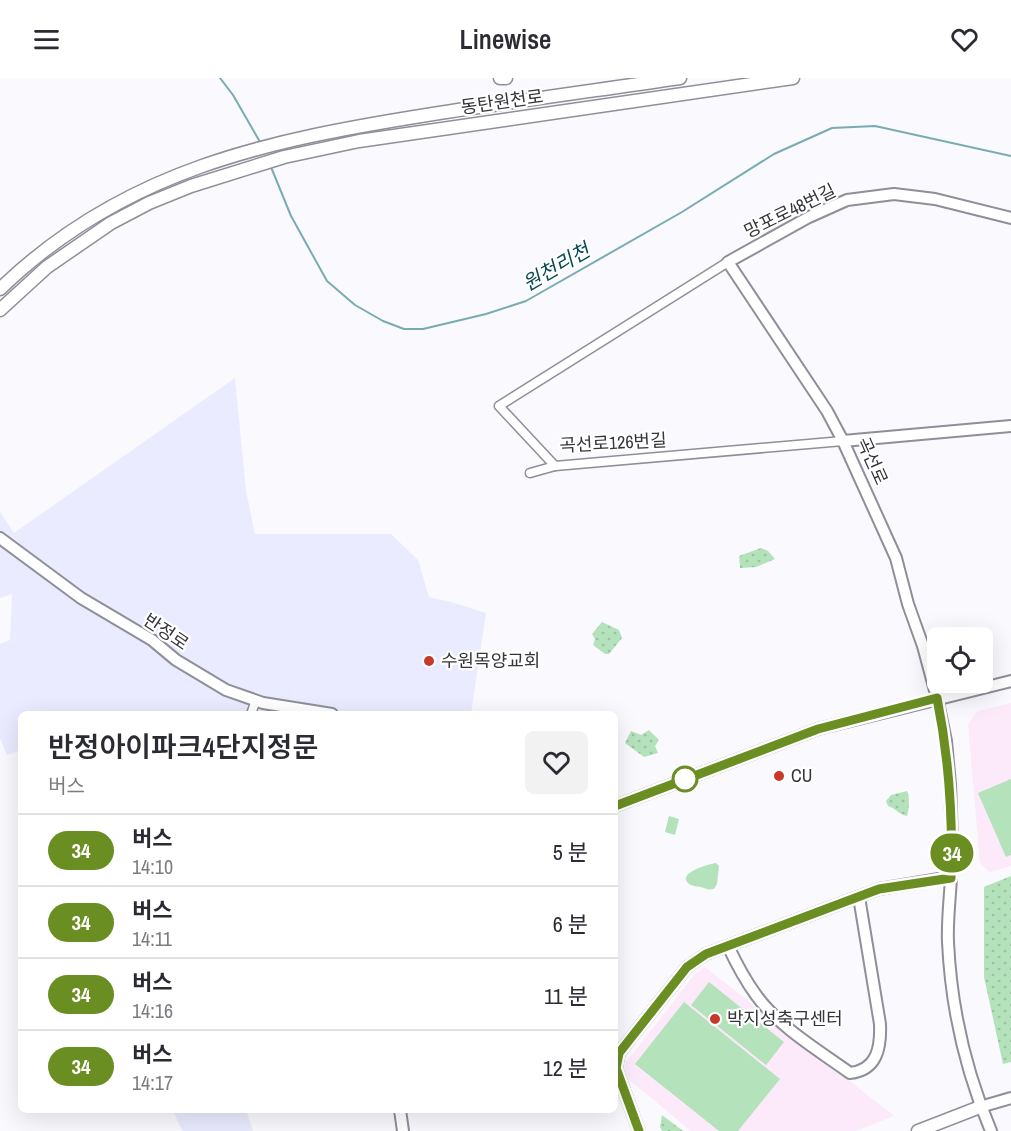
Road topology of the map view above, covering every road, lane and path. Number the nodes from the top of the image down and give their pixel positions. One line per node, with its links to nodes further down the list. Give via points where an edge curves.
1 (501, 78): 2 (main road)
2 (506, 78)
3 (680, 78): 7 (main road, 동탄원천로, via 353,127 278,143 185,171 105,208 41,252)
4 (793, 78): 8 (main road, 동탄원천로, via 359,141 284,157 191,186 111,223 47,267)
5 (1011, 218): 6 (street, 망포로48번길, via 935,199 894,195 847,200)
6 (728, 262): 10 (street, 곡선로); 11 (street, 곡선로126번길, via 499,406)
7 (0, 289)
8 (0, 310)
9 (1011, 426): 10 (street)
10 (843, 441): 11 (street, 곡선로126번길); 15 (street, 곡선로, via 896,558)
11 (555, 466): 12 (street)
12 (530, 473)
13 (0, 538): 16 (street, 반정로, via 81,598 152,640 176,660 226,690)
14 (1011, 681): 15 (street)
15 (937, 698): 19 (street, via 818,729); 20 (street, 곡선로, via 950,784)
16 (256, 700): 17 (street); 18 (street, 반정로)
17 (252, 711)
18 (316, 711)
19 (618, 805)
20 (951, 878): 21 (street, via 879,889); 26 (street, 곡선로, via 950,974 956,1018)
21 (859, 897): 22 (street); 22 (street, via 880,1024 874,1060 862,1071 850,1073 777,1018 757,996)
22 (728, 946): 23 (street, via 687,967)
23 (618, 1058)
24 (618, 1073): 29 (street)
25 (1011, 1098): 26 (street)
26 (980, 1107): 30 (main road); 31 (street, 곡선로)
27 (400, 1113): 28 (street)
28 (403, 1131)
29 (639, 1131)
30 (918, 1131)
31 (991, 1131)

